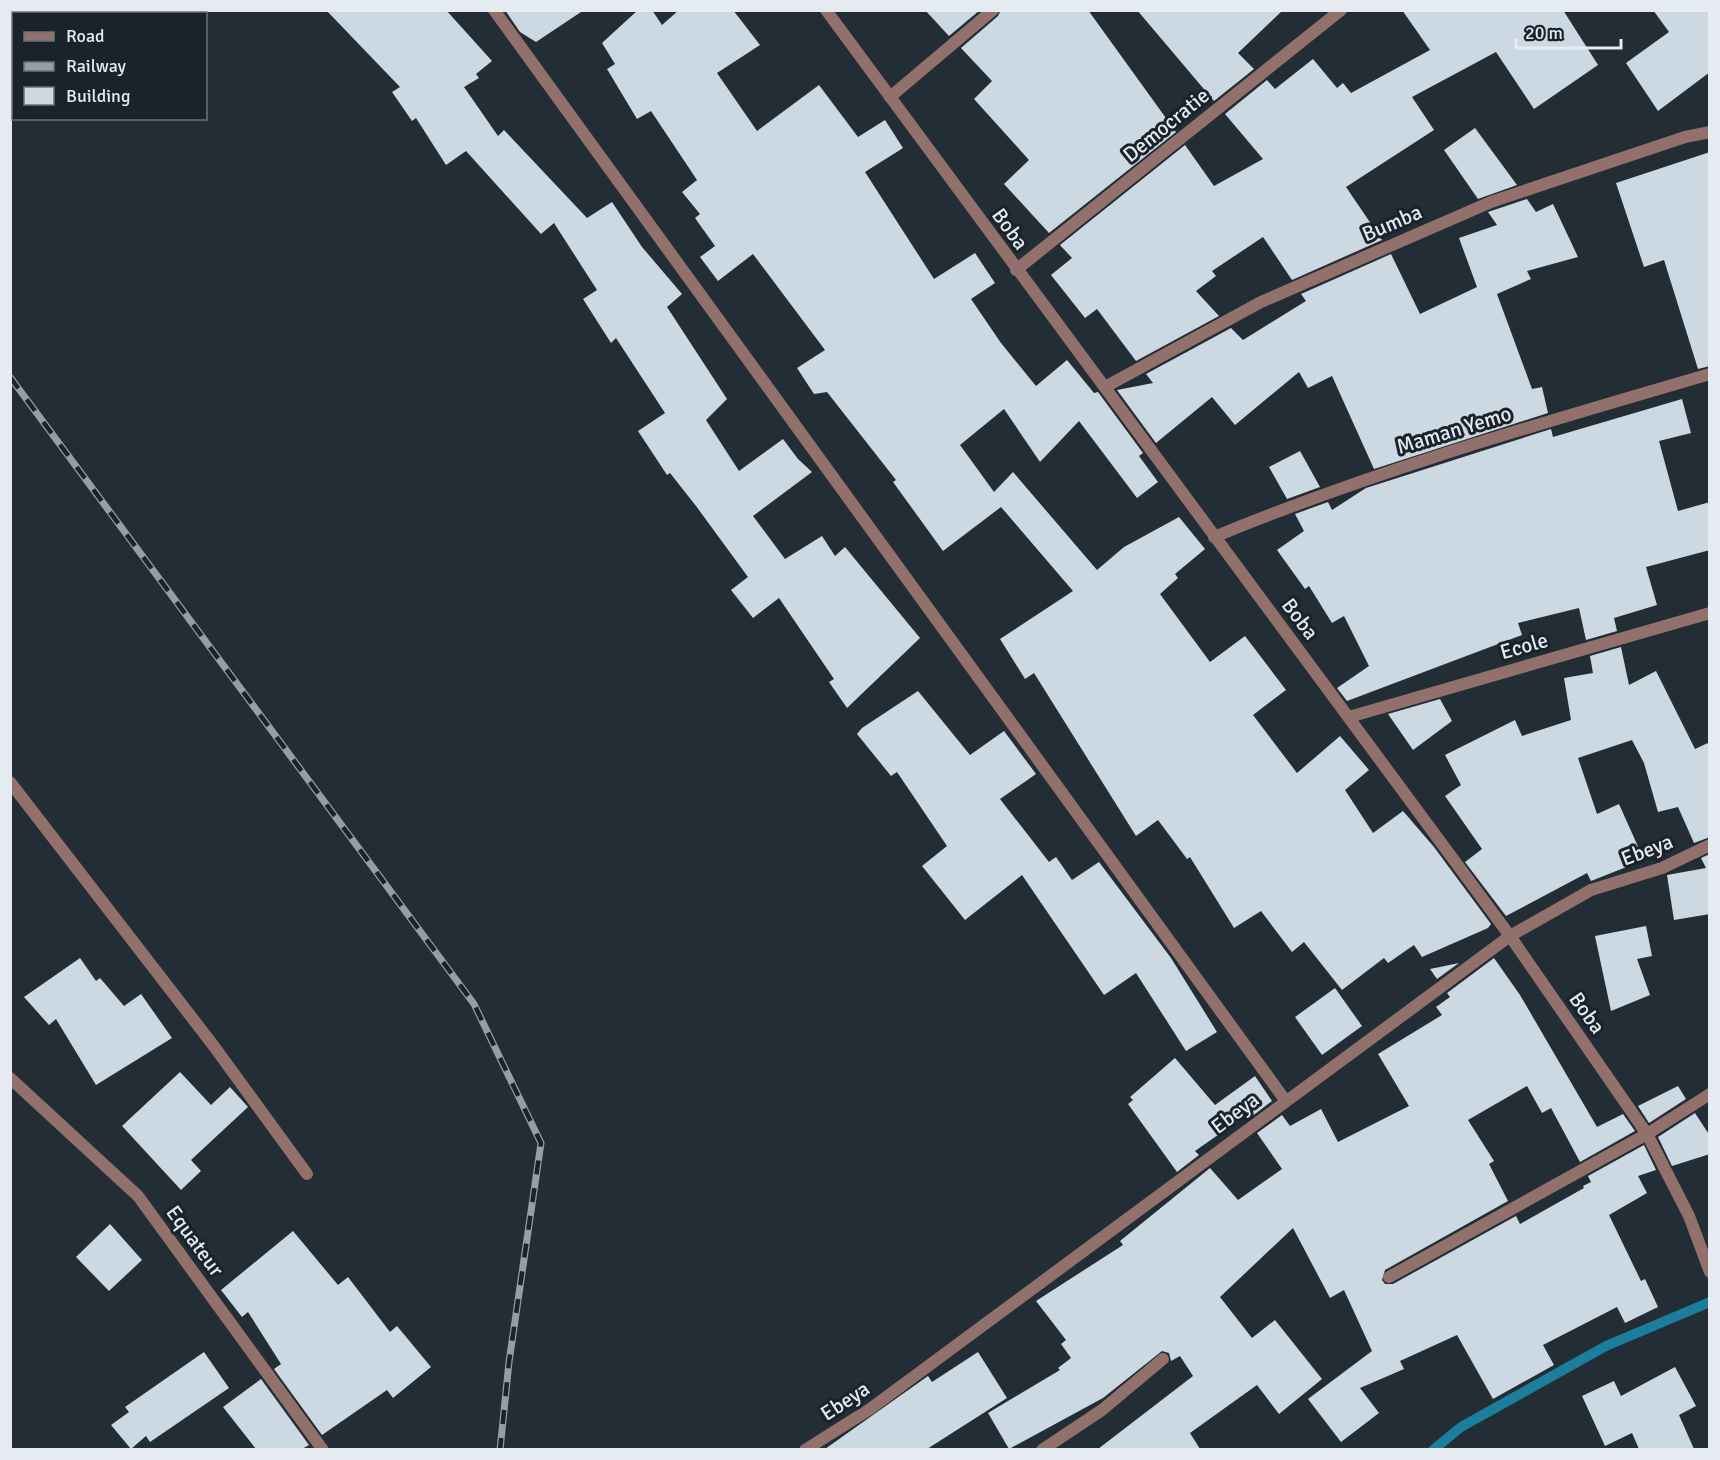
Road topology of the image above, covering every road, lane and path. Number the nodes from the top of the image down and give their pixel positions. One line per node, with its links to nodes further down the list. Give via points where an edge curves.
1 (494, 10): 18 (street)
2 (826, 10): 5 (street, Boba)
3 (993, 10): 5 (street)
4 (1341, 10): 7 (street, Democratie)
5 (890, 97): 7 (street, Boba)
6 (1710, 132): 9 (street, Bumba, via 1491,202 1261,302)
7 (1016, 270): 9 (street, Boba)
8 (1710, 375): 10 (street, Maman Yemo, via 1465,446 1307,499)
9 (1105, 387): 10 (street, Boba)
10 (1214, 537): 12 (street, Boba)
11 (1710, 613): 12 (street, Ecole)
12 (1349, 717): 15 (street, Boba)
13 (10, 782): 20 (street)
14 (1710, 845): 15 (street, Ebeya, via 1662,868 1591,890)
15 (1510, 936): 18 (street, Ebeya); 19 (street, Boba)
16 (10, 1077): 24 (street, Equateur, via 138,1196)
17 (1710, 1094): 19 (street)
18 (1285, 1100): 25 (street, Ebeya, via 870,1409)
19 (1647, 1134): 21 (street, Boba, via 1689,1216); 22 (street)
20 (307, 1174)
21 (1710, 1272)
22 (1389, 1276)
23 (1163, 1359): 26 (street, via 1102,1410)
24 (323, 1449)
25 (806, 1449)
26 (1042, 1449)

